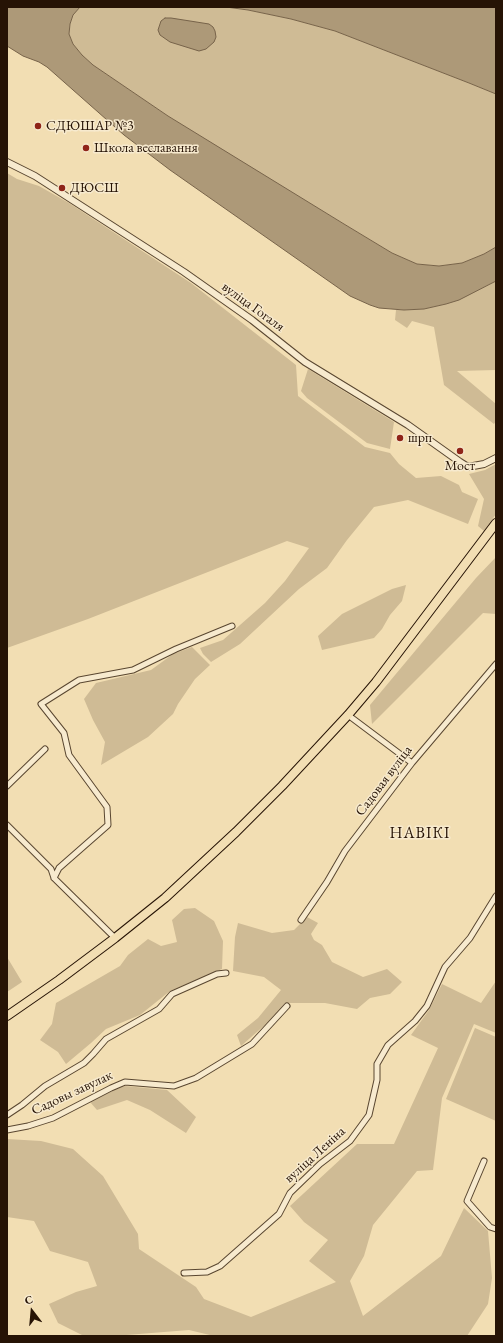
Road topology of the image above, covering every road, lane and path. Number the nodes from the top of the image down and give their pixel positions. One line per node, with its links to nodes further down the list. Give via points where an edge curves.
1 (7, 162): 2 (street, вуліца Гогаля, via 35,176 184,272 252,320 305,362 408,425 468,467 484,464)
2 (496, 458)
3 (496, 523): 6 (main road, via 398,654)
4 (232, 626): 11 (street, via 133,670 79,680 41,704 64,732 69,755 107,808 108,825 59,868)
5 (496, 664): 8 (street, Садовая вуліца)
6 (348, 715): 8 (street); 14 (main road, via 236,832 165,898)
7 (45, 749): 9 (street)
8 (412, 763): 13 (street, Садовая вуліца, via 345,851)
9 (7, 786)
10 (7, 825): 11 (street, via 51,869)
11 (54, 878): 14 (street)
12 (496, 896): 22 (street, вуліца Леніна, via 470,938 445,967 423,1011 388,1045 377,1064 377,1080 369,1115 350,1141 320,1164 290,1193 279,1214 220,1266 207,1272)
13 (301, 920)
14 (115, 938): 17 (main road)
15 (226, 973): 18 (street, Садовы завулак, via 217,974 172,994 160,1009 106,1039 84,1063 45,1086)
16 (287, 1006): 19 (street, Садовы завулак, via 252,1044 196,1078 174,1086 125,1082 53,1118)
17 (7, 1016)
18 (7, 1115)
19 (7, 1130)
20 (484, 1161): 21 (street, via 467,1201 490,1227)
21 (496, 1229)
22 (184, 1273)

